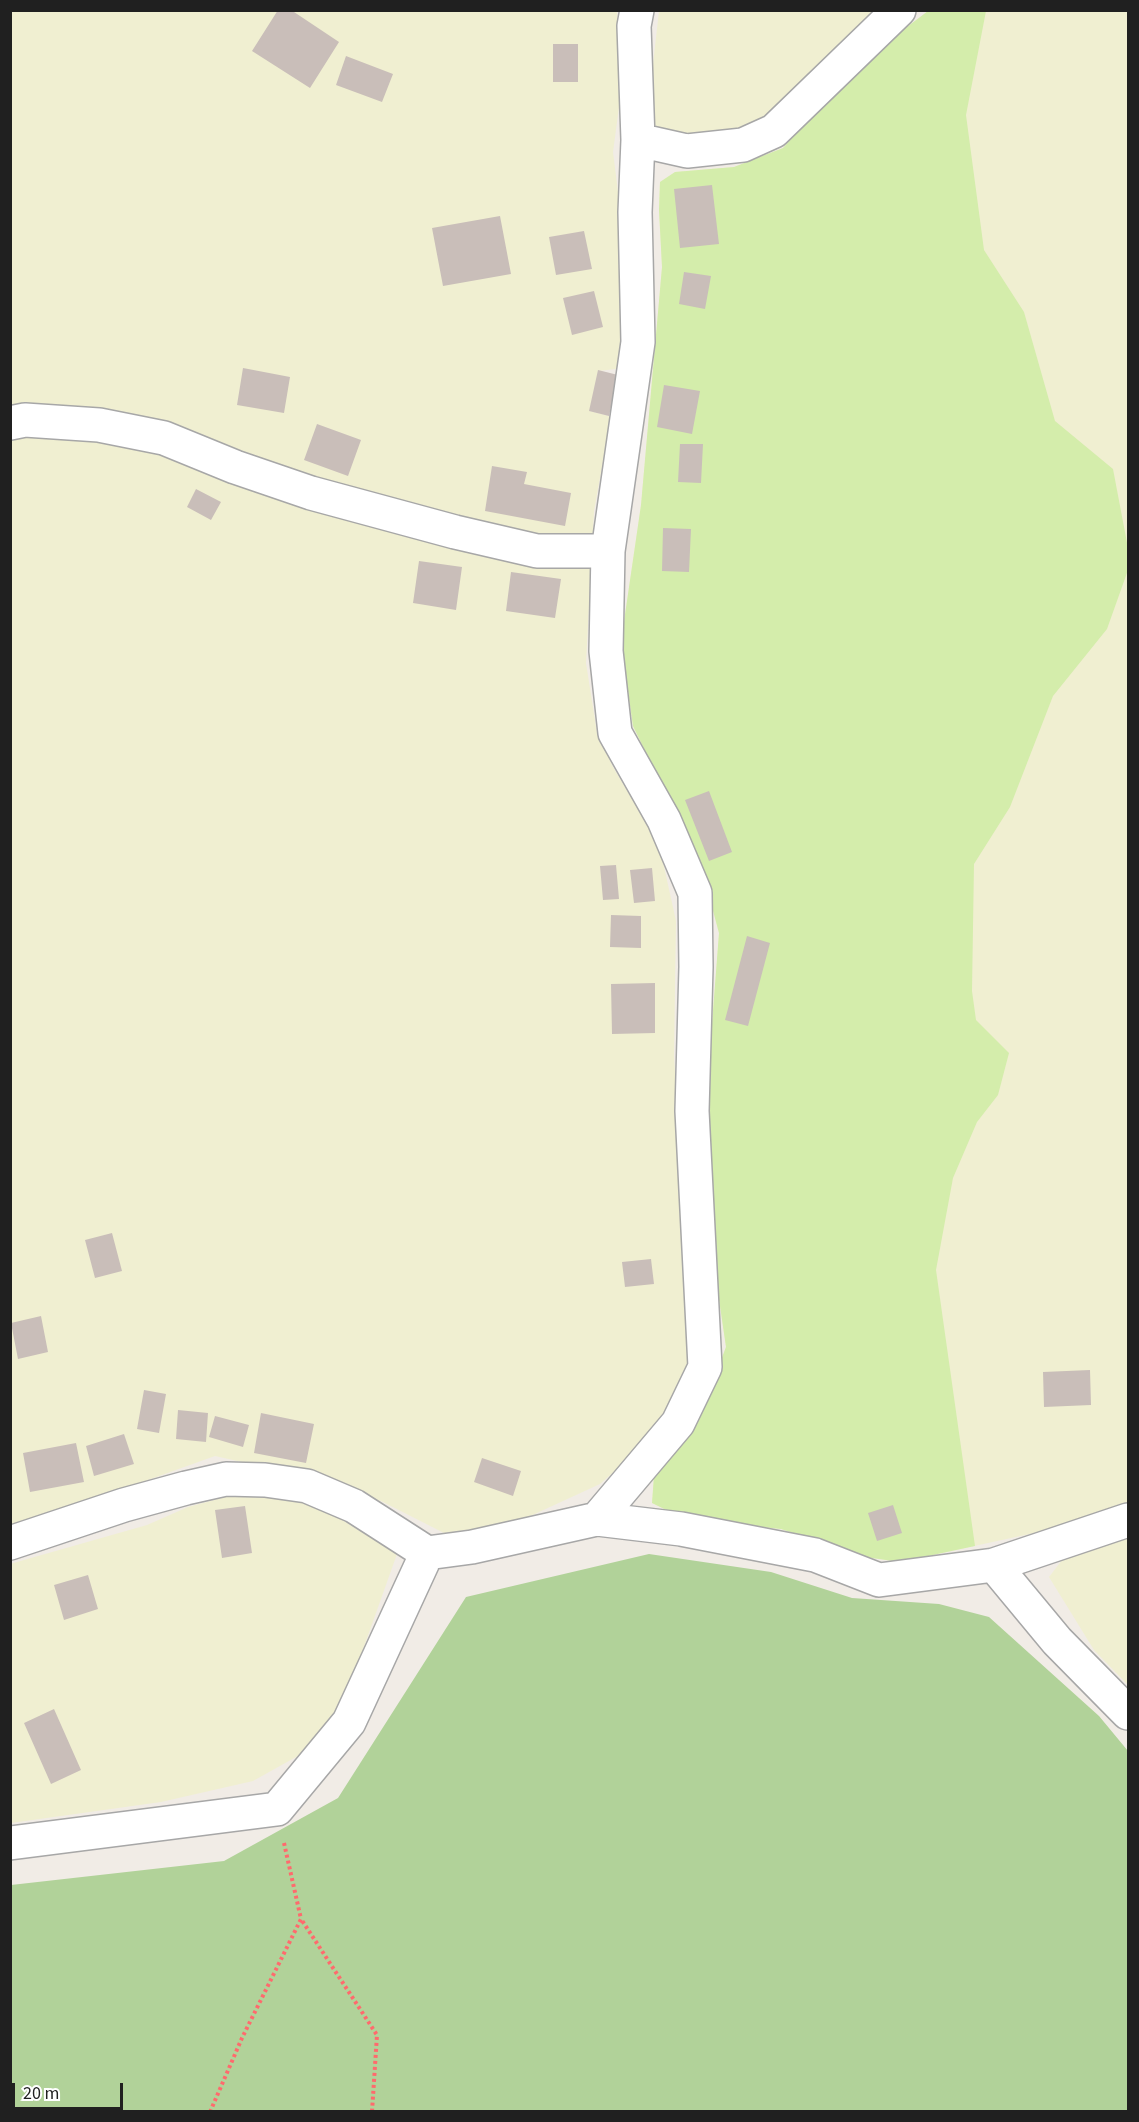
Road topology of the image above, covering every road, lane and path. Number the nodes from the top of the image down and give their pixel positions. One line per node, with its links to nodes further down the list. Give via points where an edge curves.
1 (637, 10): 3 (street, via 634,26)
2 (899, 10): 3 (street, via 774,131 743,145 687,151)
3 (638, 140): 5 (street, via 638,342)
4 (10, 423): 5 (street, via 25,420 99,425 153,436 311,493 455,532 537,551)
5 (608, 551): 6 (street, via 606,651 615,733 664,820 694,893 692,1111 705,1367 678,1423)
6 (597, 1519): 9 (street); 10 (street, via 681,1529 814,1555 879,1580)
7 (1128, 1520): 10 (street)
8 (10, 1543): 9 (street, via 124,1505 226,1479 308,1486 354,1506)
9 (427, 1553): 12 (street, via 350,1722)
10 (994, 1565): 11 (street, via 1057,1641)
11 (1128, 1713)
12 (277, 1809): 13 (street); 14 (path)
13 (10, 1843)
14 (301, 1919): 15 (path); 16 (path, via 377,2035)
15 (210, 2112)
16 (372, 2112)

